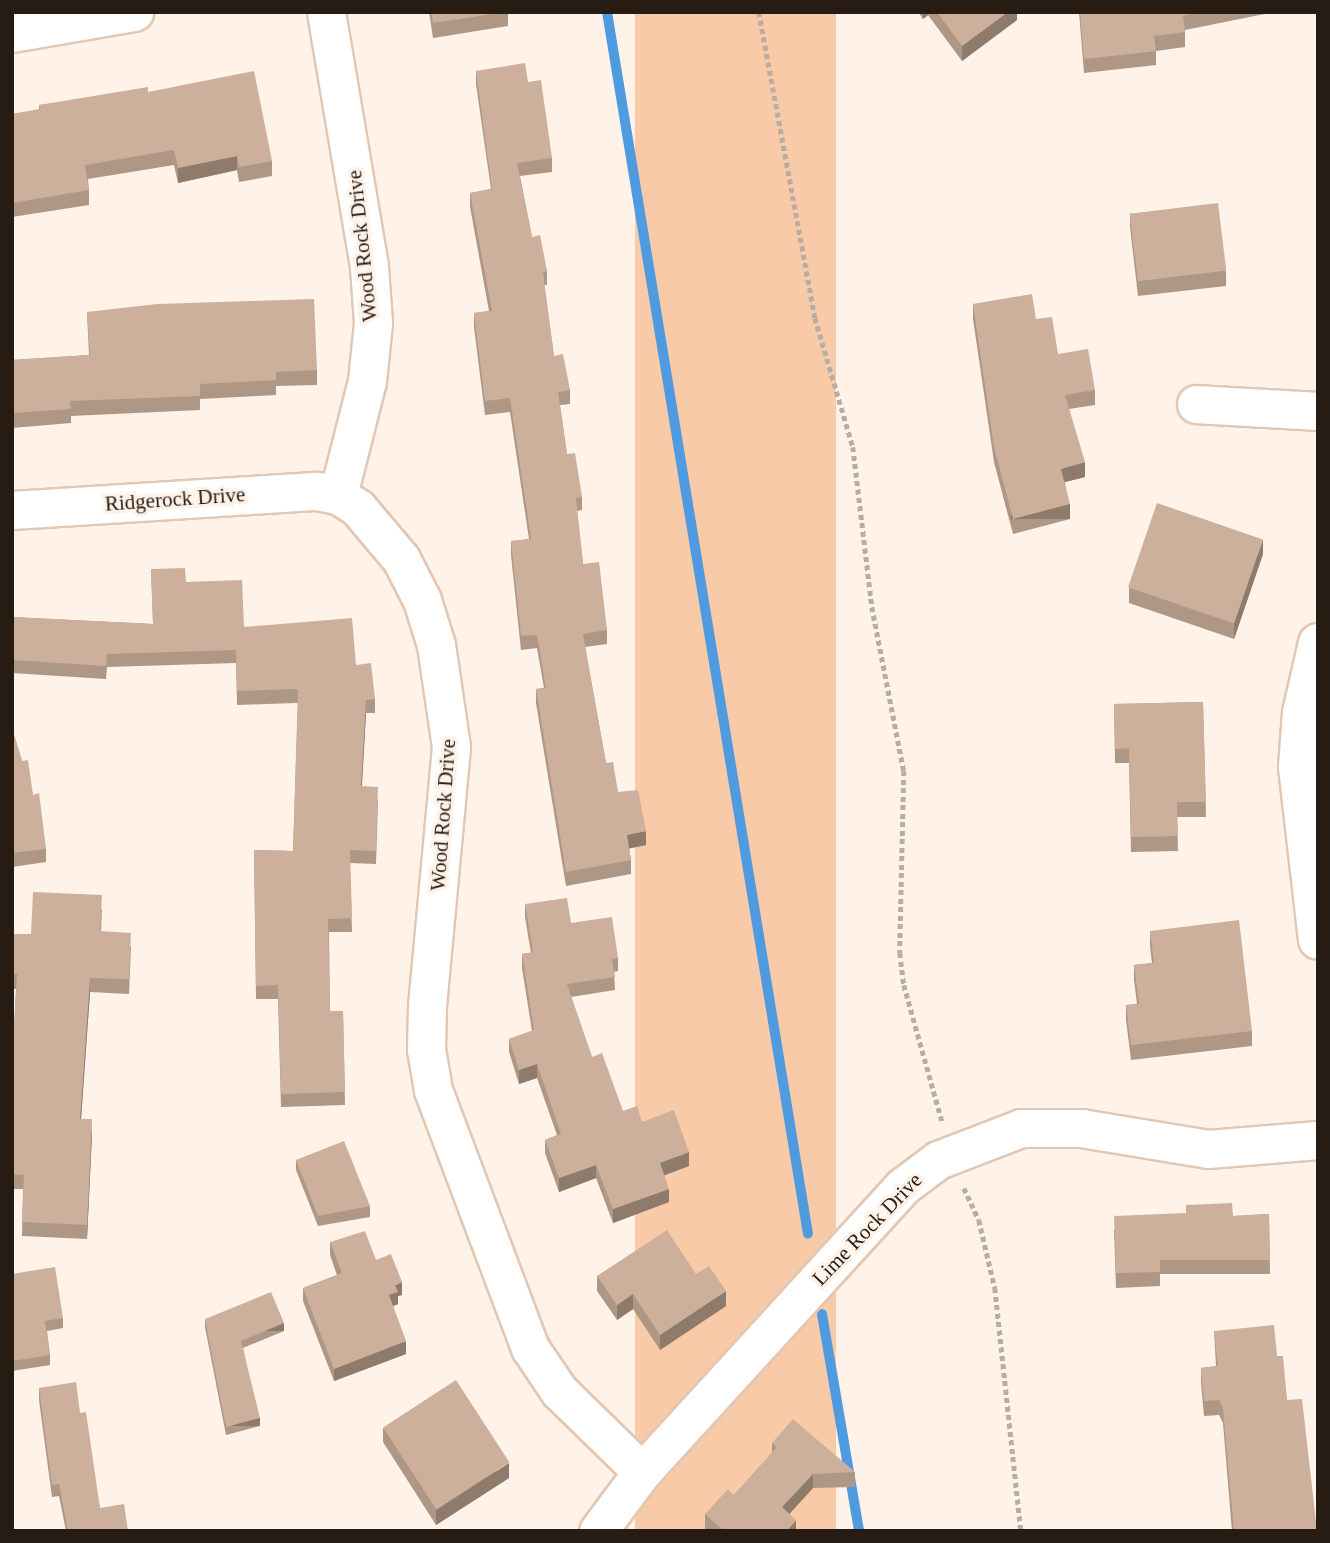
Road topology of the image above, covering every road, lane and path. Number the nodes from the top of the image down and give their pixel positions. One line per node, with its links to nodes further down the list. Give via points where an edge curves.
1 (134, 12): 4 (street)
2 (327, 12): 7 (street, Wood Rock Drive, via 369,267 373,323 367,381)
3 (758, 12): 11 (path, via 815,318 853,447 872,607 904,771 898,893 901,964)
4 (12, 33)
5 (1196, 404): 6 (street)
6 (1318, 411)
7 (338, 495): 8 (street, Ridgerock Drive, via 295,491); 14 (street, Wood Rock Drive, via 358,508 401,559 422,600 447,698 451,747 427,1005 426,1049 433,1090 530,1348 559,1391)
8 (12, 510)
9 (1318, 643): 10 (street, via 1302,713 1298,767)
10 (1318, 940)
11 (945, 1128)
12 (1318, 1140): 14 (street, Lime Rock Drive, via 1208,1149 1081,1128 1021,1128 938,1160 902,1187)
13 (958, 1176): 16 (path, via 979,1220 995,1288)
14 (642, 1472): 15 (street, Lime Rock Drive)
15 (598, 1531)
16 (1021, 1531)

